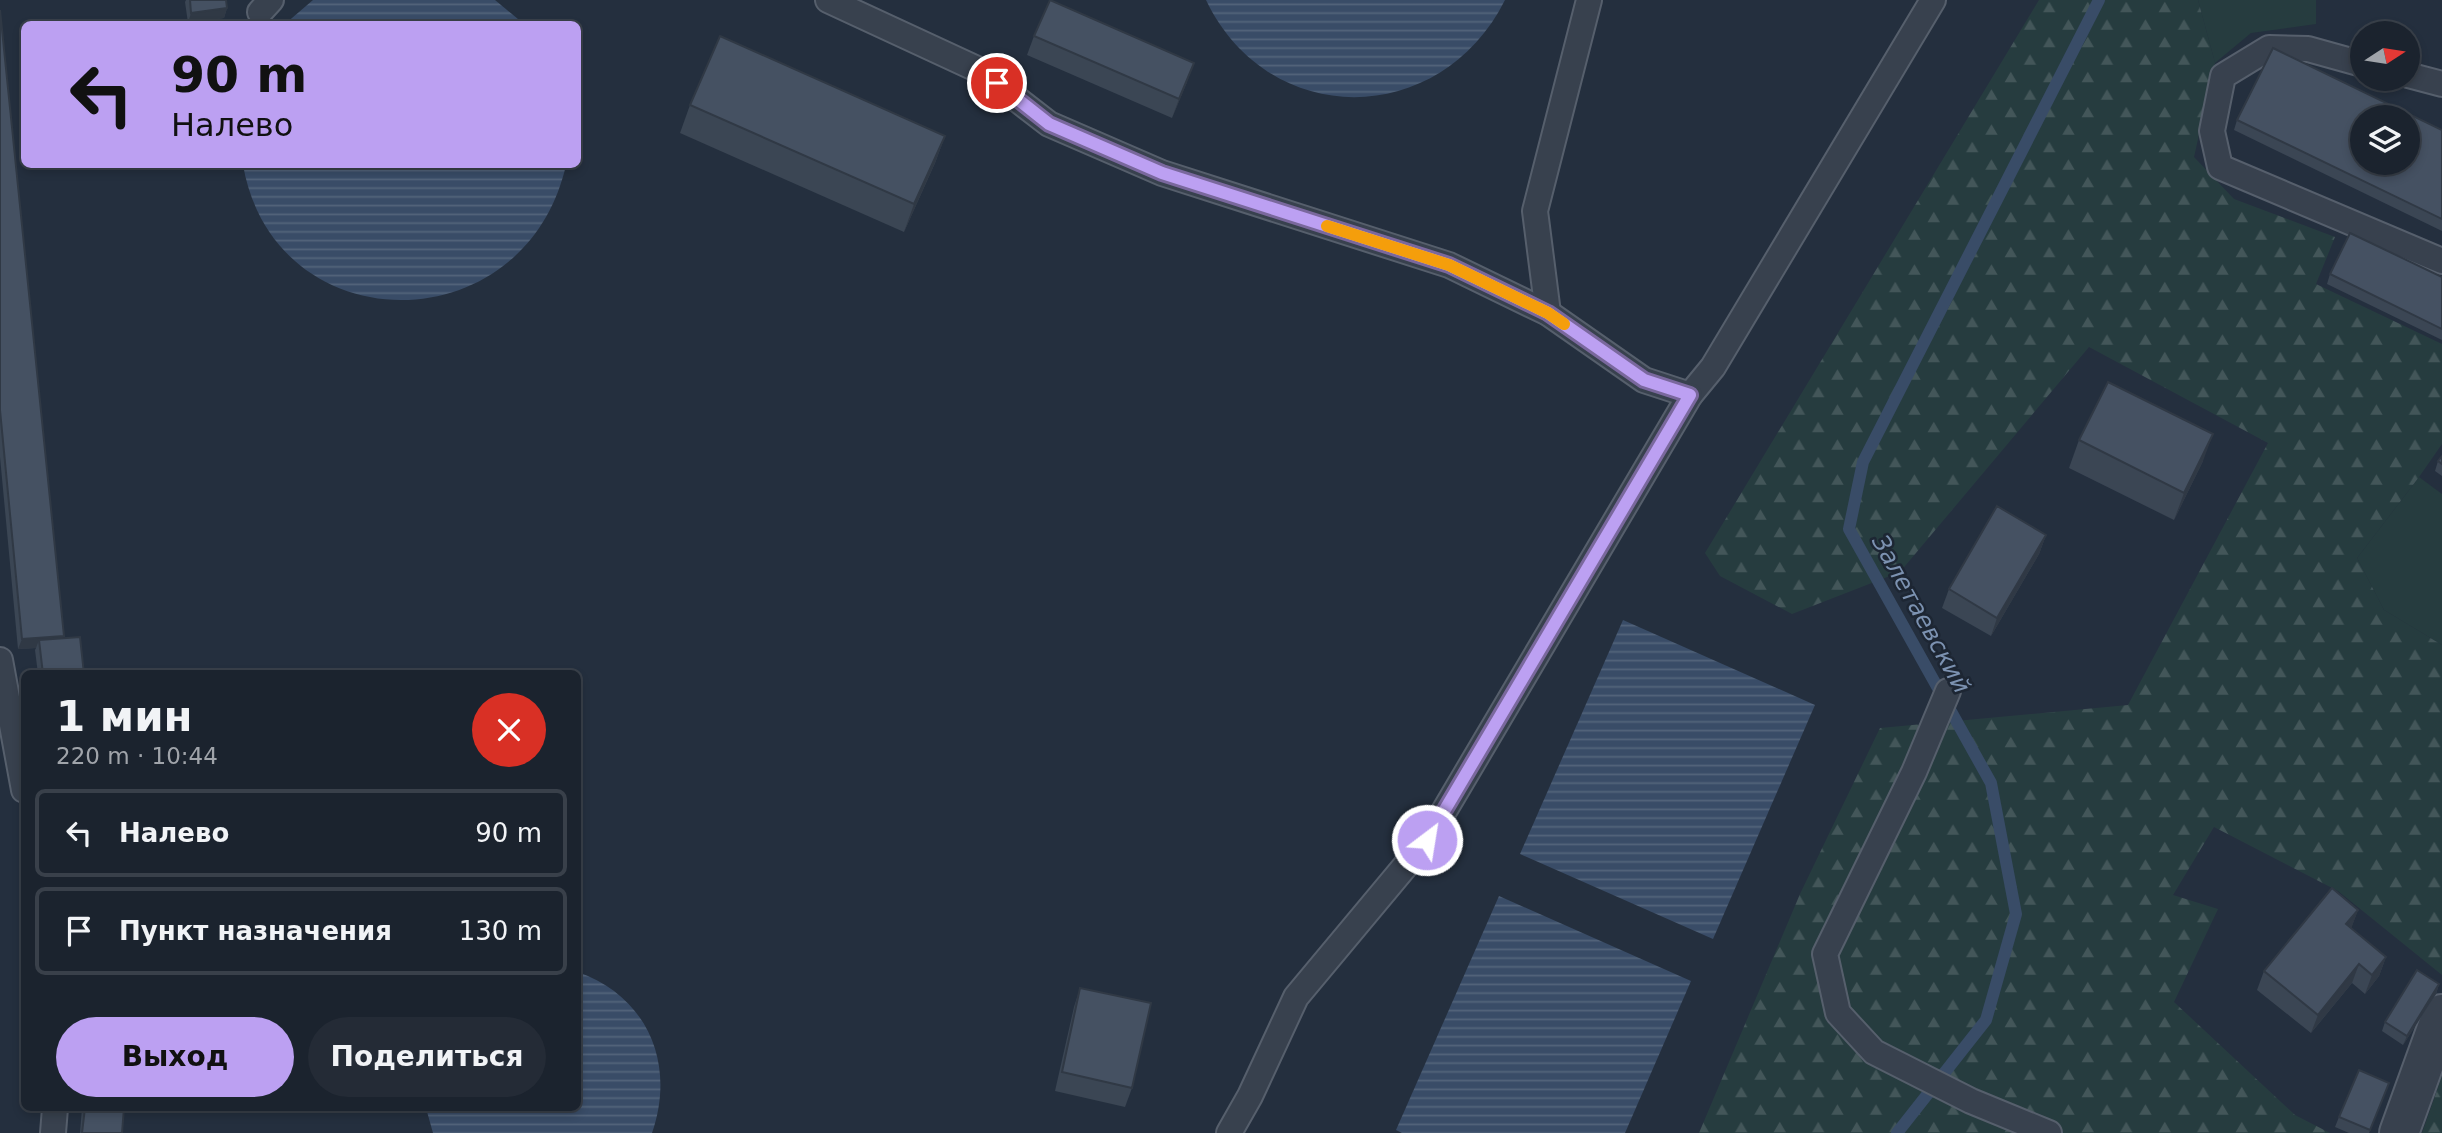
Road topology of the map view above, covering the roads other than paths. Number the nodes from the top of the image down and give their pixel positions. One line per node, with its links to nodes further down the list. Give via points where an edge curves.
1 (828, 0): 8 (lane, via 979,70 1049,124 1162,173 1449,265)
2 (1589, 0): 8 (lane, via 1535,211)
3 (1933, 0): 9 (lane, via 1713,367)
4 (2350, 61): 7 (lane, via 2308,49 2269,48 2223,76 2212,131 2220,167)
5 (2420, 78): 6 (lane)
6 (2442, 84)
7 (2442, 261)
8 (1548, 313): 9 (lane, via 1644,380)
9 (1690, 395): 16 (lane, via 1427,840 1296,996)
10 (0, 660): 12 (lane)
11 (1948, 691): 17 (lane, via 1914,772 1825,954 1838,1013 1874,1052 1971,1101)
12 (21, 774)
13 (2442, 1014): 18 (street)
14 (55, 1111): 15 (lane)
15 (53, 1133)
16 (1229, 1133)
17 (2049, 1133)
18 (2399, 1133)

